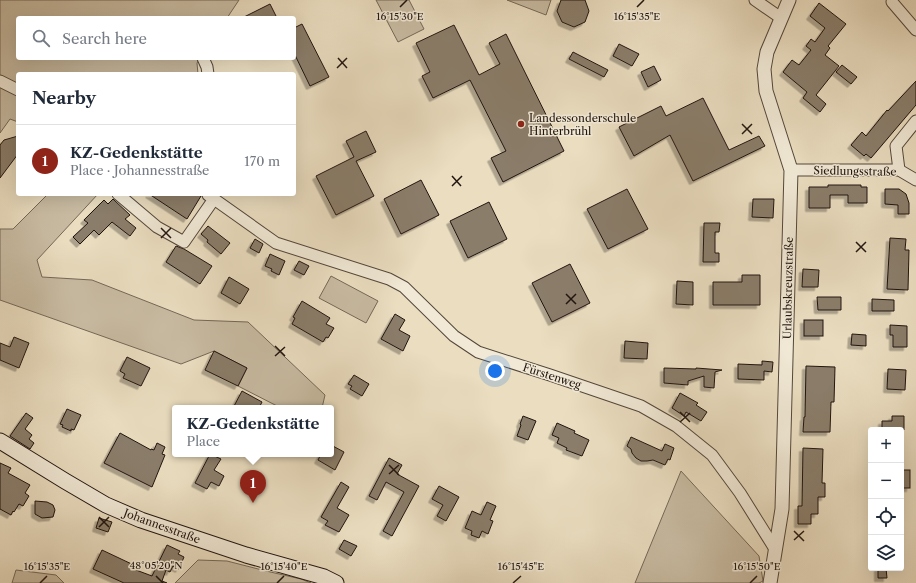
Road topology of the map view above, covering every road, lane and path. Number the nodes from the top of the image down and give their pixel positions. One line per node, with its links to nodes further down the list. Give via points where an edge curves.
1 (755, 0): 4 (street)
2 (789, 0): 4 (street, Urlaubskreuzstraße)
3 (892, 2): 5 (street)
4 (781, 18): 11 (street, Urlaubskreuzstraße, via 767,52 764,69 766,91)
5 (916, 30)
6 (204, 60): 7 (street)
7 (208, 72)
8 (0, 81): 9 (street)
9 (16, 89)
10 (916, 121): 12 (street, via 896,146)
11 (791, 170): 12 (street, Siedlungsstraße); 17 (street, Urlaubskreuzstraße, via 782,509)
12 (899, 170): 13 (street, Siedlungsstraße)
13 (916, 180)
14 (120, 196): 15 (street, via 157,227 184,242)
15 (212, 196): 17 (street, Fürstenweg, via 276,243 389,279 404,288 454,336 478,352 641,406 676,426 712,455 740,493)
16 (0, 441): 18 (main road, Johannesstraße, via 106,505 141,520)
17 (775, 549): 19 (street, Urlaubskreuzstraße)
18 (336, 583)
19 (770, 583)

